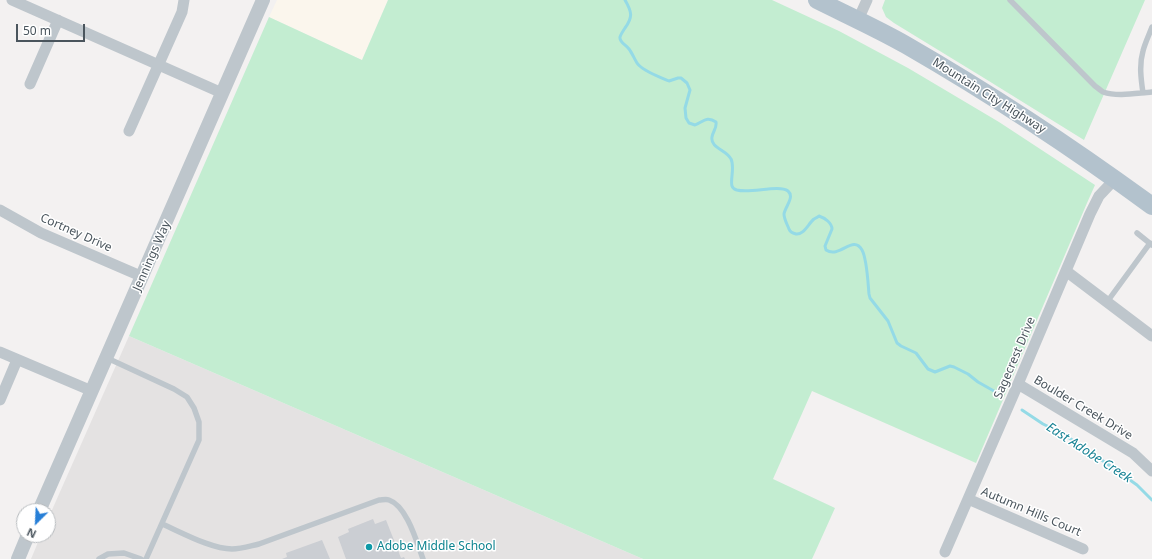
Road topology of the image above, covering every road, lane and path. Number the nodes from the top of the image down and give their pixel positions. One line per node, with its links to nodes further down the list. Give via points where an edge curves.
1 (12, 0): 7 (street)
2 (184, 0): 10 (street, via 182,12)
3 (263, 0): 13 (street, Jennings Way)
4 (817, 0): 8 (main road, Mountain City Highway)
5 (867, 0): 8 (street)
6 (1010, 0): 14 (lane, via 1103,92 1123,95)
7 (58, 20): 10 (street); 11 (street)
8 (858, 20): 16 (main road, Mountain City Highway, via 976,87)
9 (1152, 27): 14 (lane, via 1141,59)
10 (158, 65): 13 (street); 15 (street)
11 (30, 84)
12 (1152, 92): 14 (lane)
13 (222, 93): 22 (street, Jennings Way)
14 (1143, 93)
15 (129, 132)
16 (1115, 179): 17 (main road, Mountain City Highway); 21 (street, Sagecrest Drive, via 1099,196)
17 (1152, 206)
18 (0, 210): 22 (street, Cortney Drive, via 41,233)
19 (1137, 233): 20 (lane)
20 (1151, 244): 23 (lane)
21 (1066, 271): 23 (street); 28 (street, Sagecrest Drive)
22 (143, 277): 26 (street, Jennings Way)
23 (1107, 302): 24 (street)
24 (1152, 336)
25 (0, 352): 27 (street)
26 (107, 357): 29 (street, Jennings Way); 34 (lane, via 187,397 199,422 199,440)
27 (17, 360): 29 (street); 30 (street)
28 (1018, 384): 31 (street, Boulder Creek Drive, via 1133,453); 32 (street, Sagecrest Drive)
29 (92, 391): 33 (street, Jennings Way)
30 (0, 400)
31 (1152, 471)
32 (968, 499): 36 (street, Autumn Hills Court); 37 (street, Sagecrest Drive)
33 (43, 503)
34 (162, 524): 41 (lane); 42 (lane, via 201,542 231,549 259,544 379,500 389,500 399,506 406,516)
35 (25, 543): 38 (street)
36 (1083, 549)
37 (945, 552)
38 (18, 559)
39 (99, 559): 40 (lane, via 108,554 124,553)
40 (141, 559)
41 (146, 559)
42 (423, 559)

